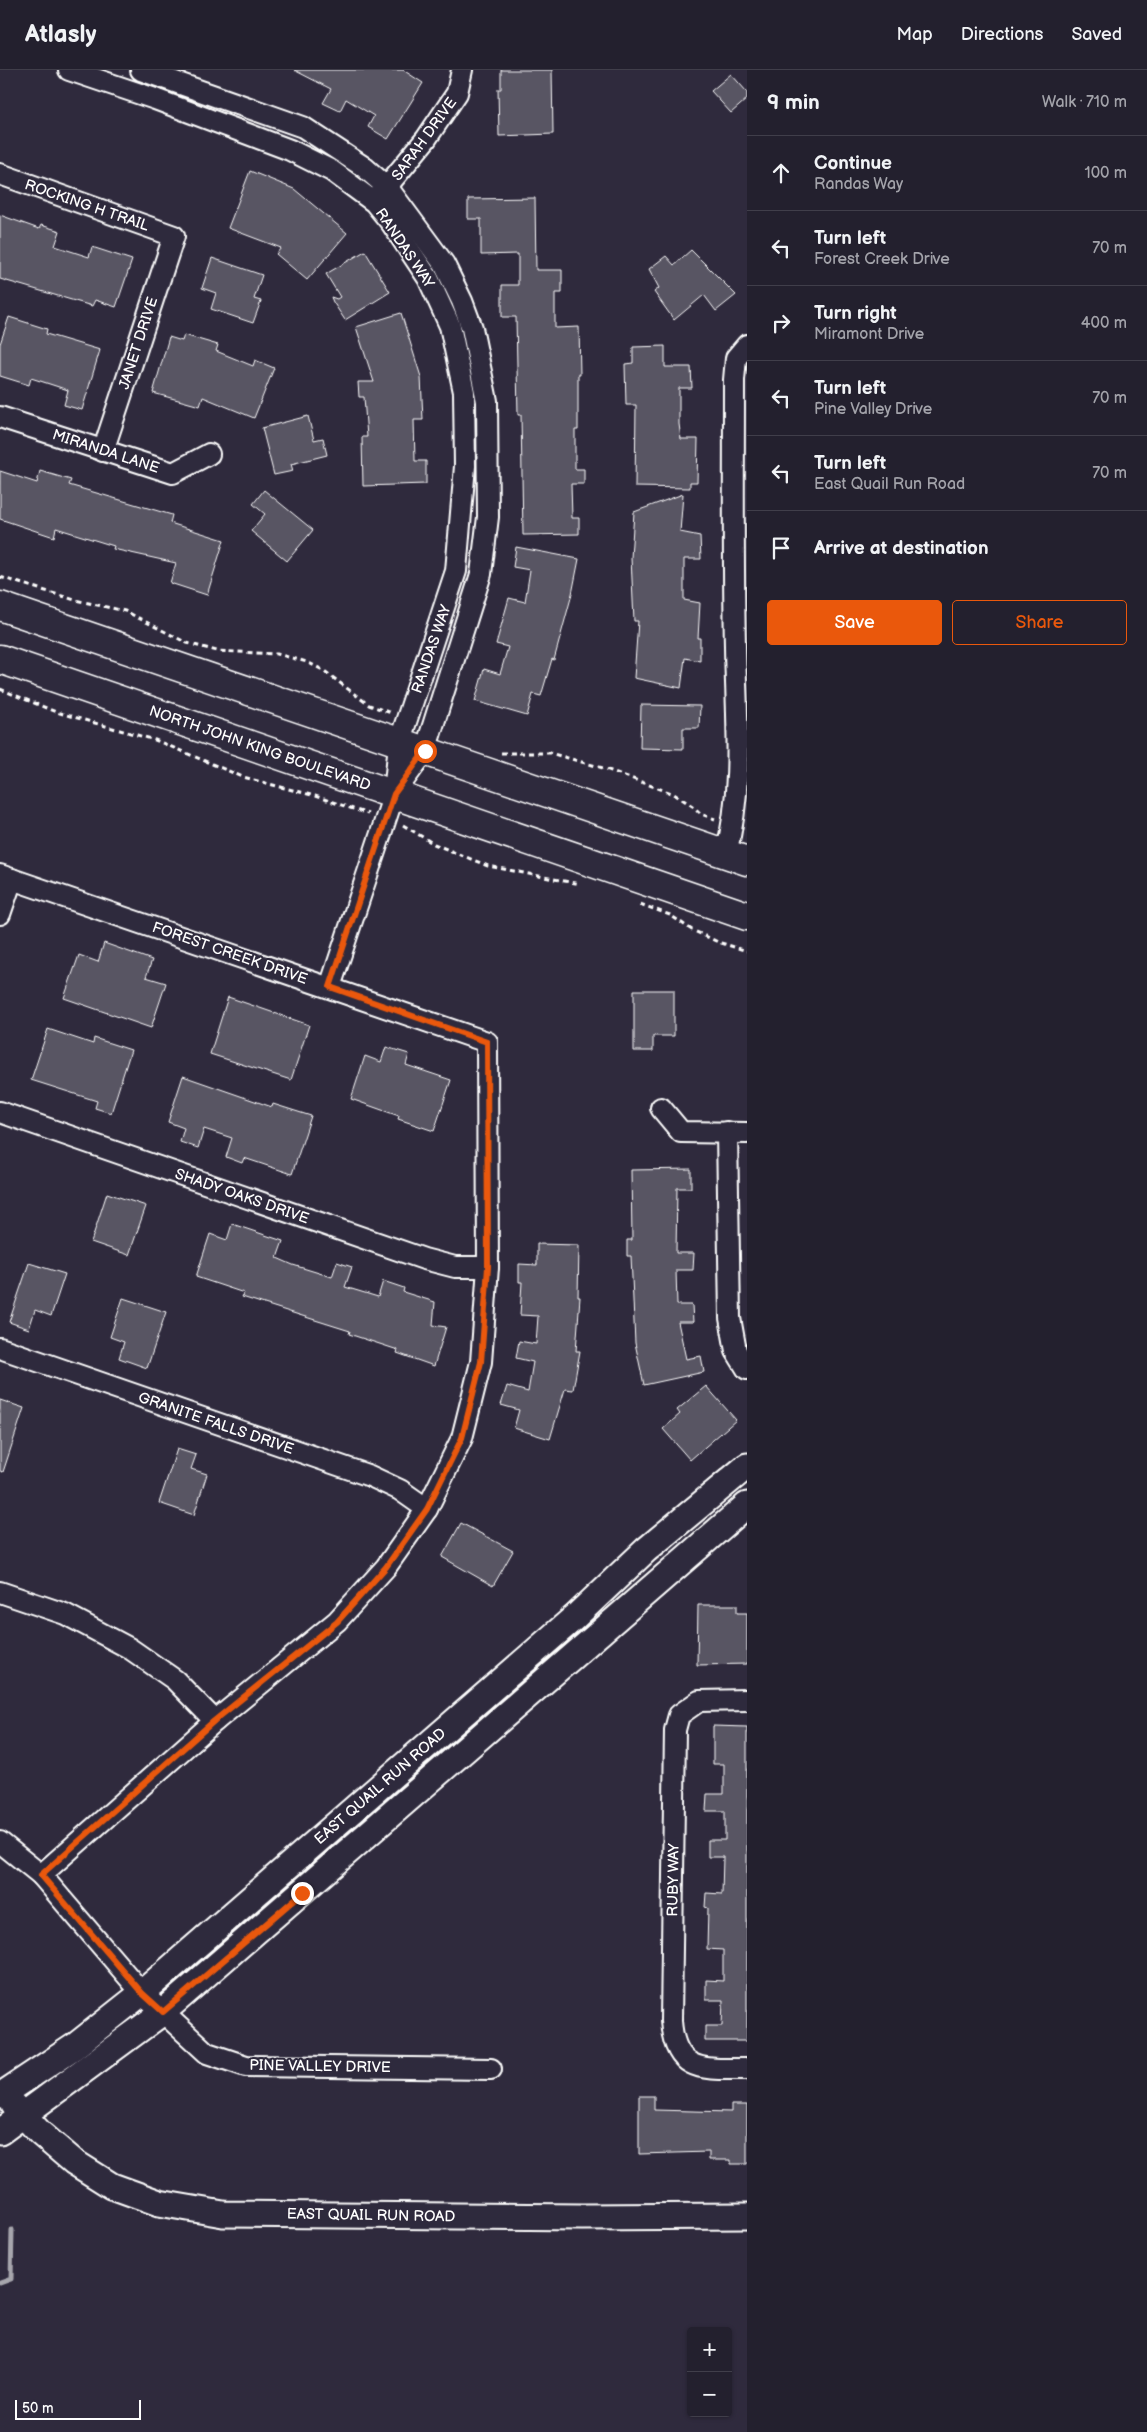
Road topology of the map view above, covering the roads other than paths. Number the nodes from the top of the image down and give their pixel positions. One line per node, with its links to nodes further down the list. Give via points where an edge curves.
1 (69, 70): 5 (street, RANDAS WAY, via 290,150)
2 (140, 70): 5 (street, RANDAS WAY, via 303,127 364,167)
3 (462, 70): 5 (street, SARAH DRIVE, via 457,93 426,139)
4 (0, 174): 6 (street, ROCKING H TRAIL)
5 (381, 195): 14 (street, RANDAS WAY, via 392,224 428,278 450,326 464,392 465,466 456,571); 15 (street, RANDAS WAY, via 444,264 472,328 487,401 488,517 481,574)
6 (174, 236): 9 (street, JANET DRIVE)
7 (746, 345): 11 (street, via 736,358 734,380)
8 (0, 417): 9 (street, MIRANDA LANE)
9 (103, 451): 10 (street, MIRANDA LANE, via 173,473)
10 (209, 454)
11 (740, 587): 17 (street)
12 (0, 606): 14 (main road)
13 (0, 659): 16 (main road, NORTH JOHN KING BOULEVARD)
14 (399, 743): 15 (main road); 16 (street, RANDAS WAY)
15 (425, 751): 16 (street, RANDAS WAY); 17 (main road)
16 (394, 794): 20 (main road, NORTH JOHN KING BOULEVARD); 21 (street, RANDAS WAY)
17 (736, 857)
18 (6, 877): 19 (street); 21 (street, FOREST CREEK DRIVE)
19 (0, 914)
20 (747, 916)
21 (330, 987): 25 (street, FOREST CREEK DRIVE, via 487,1042)
22 (661, 1108): 24 (street, via 681,1132)
23 (0, 1112): 25 (street, SHADY OAKS DRIVE, via 424,1259 455,1266)
24 (737, 1132): 27 (street, via 730,1318 736,1352)
25 (488, 1267): 30 (street, via 481,1362 462,1438)
26 (0, 1348): 30 (street, GRANITE FALLS DRIVE, via 370,1476 400,1490)
27 (747, 1369)
28 (747, 1466): 36 (street, EAST QUAIL RUN ROAD, via 646,1550 574,1617)
29 (747, 1506): 37 (street, EAST QUAIL RUN ROAD)
30 (427, 1509): 33 (street, via 386,1567 337,1622)
31 (0, 1592): 33 (street, via 65,1614 128,1648 175,1680)
32 (747, 1700): 39 (street, RUBY WAY, via 699,1701 680,1715 676,1730 671,2021 673,2039 680,2055 692,2064 709,2069)
33 (214, 1721): 35 (street)
34 (0, 1842): 35 (street, PINE VALLEY DRIVE)
35 (41, 1875): 36 (street, PINE VALLEY DRIVE)
36 (142, 1993): 37 (street, PINE VALLEY DRIVE); 40 (street, EAST QUAIL RUN ROAD, via 75,2046)
37 (163, 2012): 38 (street, PINE VALLEY DRIVE, via 207,2053 246,2066); 41 (street, EAST QUAIL RUN ROAD)
38 (491, 2069)
39 (747, 2069)
40 (2, 2095): 41 (street, EAST QUAIL RUN ROAD)
41 (25, 2116): 42 (street, EAST QUAIL RUN ROAD); 43 (street, EAST QUAIL RUN ROAD, via 74,2162 112,2186 159,2204 223,2214)
42 (0, 2132)
43 (747, 2216)

